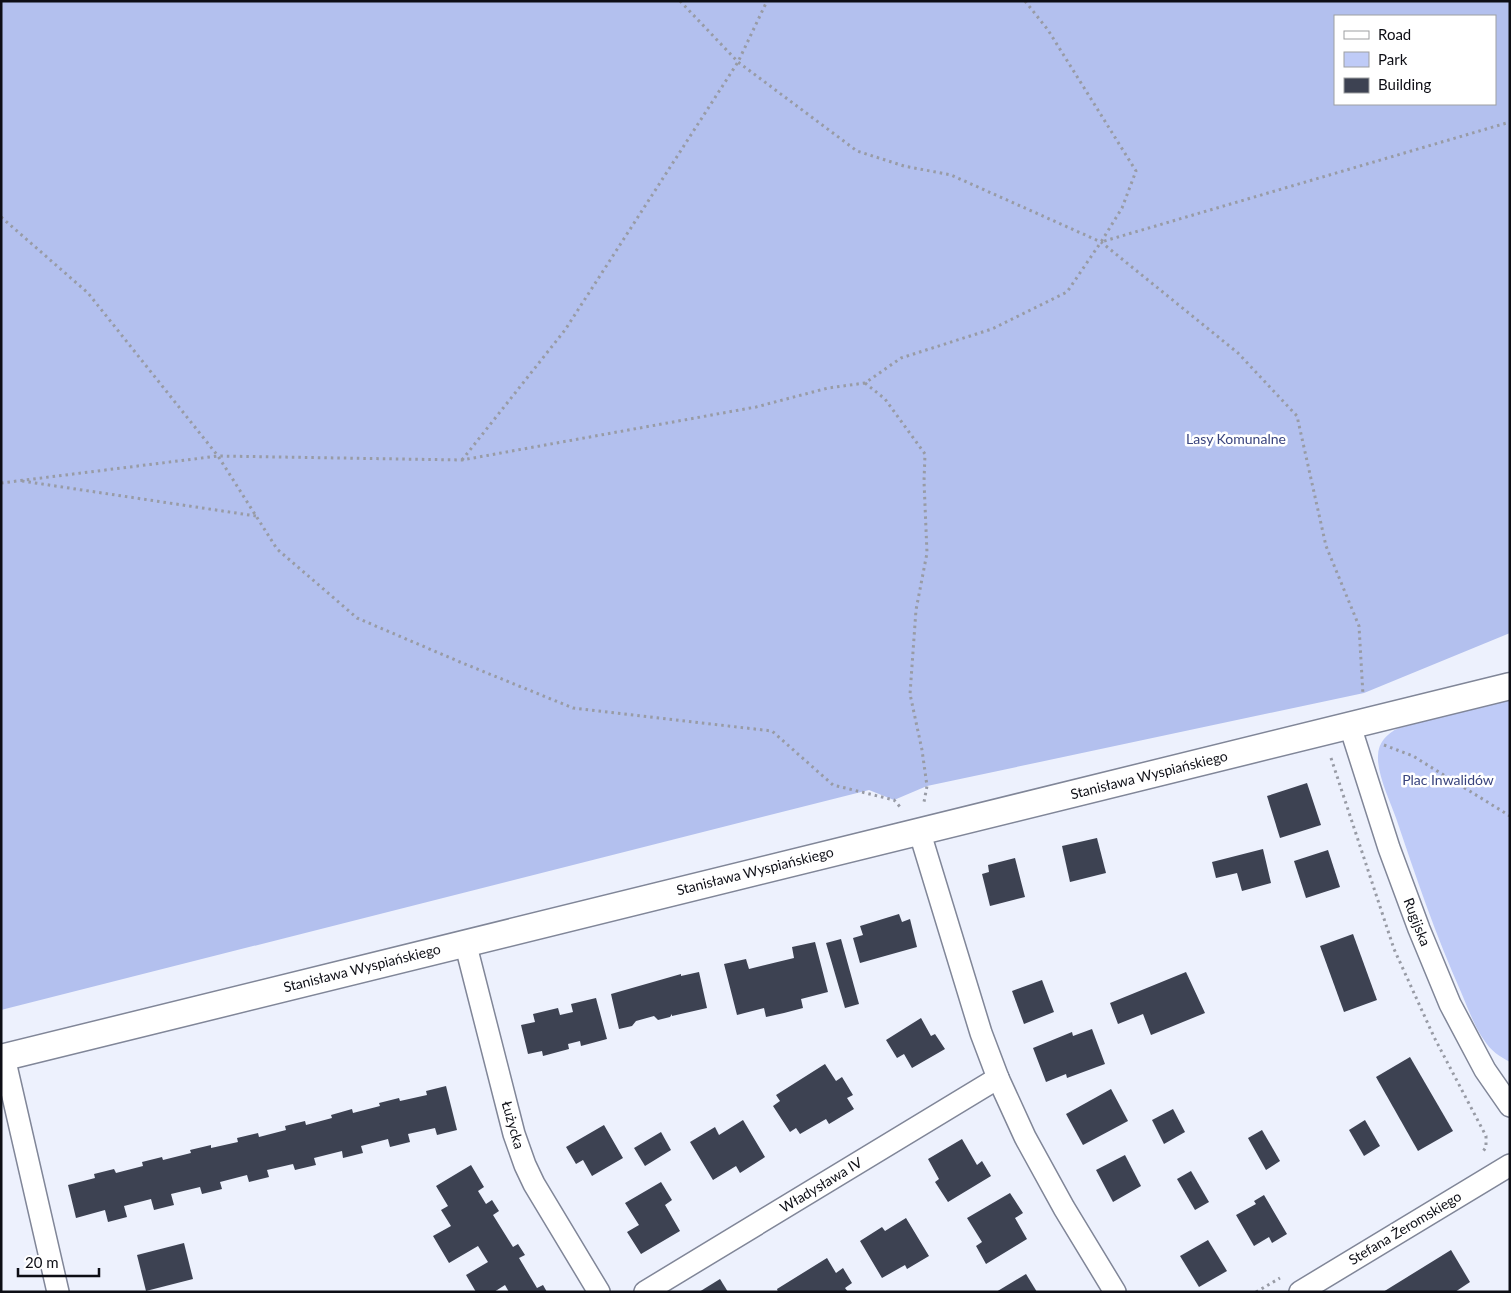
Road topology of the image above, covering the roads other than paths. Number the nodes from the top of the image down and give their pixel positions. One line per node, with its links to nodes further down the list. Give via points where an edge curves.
1 (1510, 686): 2 (street, Stanisława Wyspiańskiego)
2 (1353, 738): 3 (street, Stanisława Wyspiańskiego); 6 (street, Rugijska, via 1429,954 1450,1004)
3 (920, 830): 4 (street, Stanisława Wyspiańskiego); 8 (street, via 981,1033)
4 (465, 942): 5 (street, Stanisława Wyspiańskiego); 12 (street, Łużycka, via 514,1134 525,1165)
5 (3, 1057): 11 (street)
6 (1485, 1070): 7 (street); 9 (street, Rugijska)
7 (1510, 1074)
8 (998, 1078): 13 (street, Władysława IV); 14 (street, via 1025,1136)
9 (1510, 1106)
10 (1510, 1164): 15 (street, Stefana Żeromskiego)
11 (58, 1292)
12 (599, 1292)
13 (645, 1292)
14 (1115, 1292)
15 (1300, 1292)

